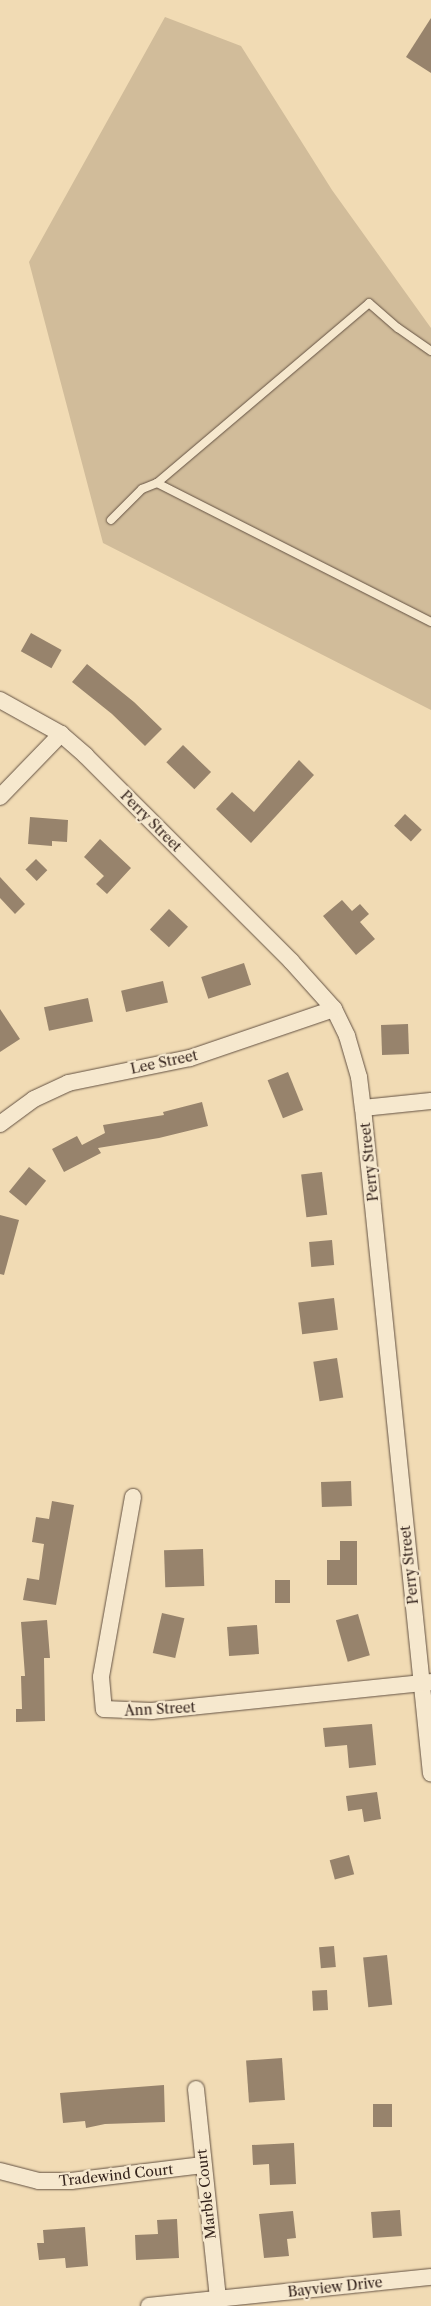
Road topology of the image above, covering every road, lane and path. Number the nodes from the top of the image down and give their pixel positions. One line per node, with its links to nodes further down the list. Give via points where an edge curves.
1 (431, 351): 2 (lane, via 369,303)
2 (157, 483): 3 (lane, via 142,489); 4 (lane)
3 (112, 520)
4 (431, 622)
5 (0, 700): 6 (street, Perry Street)
6 (61, 734): 7 (street); 8 (street, Perry Street, via 285,954)
7 (0, 796)
8 (334, 1009): 10 (street, Perry Street, via 347,1036); 11 (street, Lee Street, via 190,1058 68,1083 34,1099)
9 (431, 1101): 10 (street)
10 (363, 1108): 13 (street, Perry Street)
11 (0, 1124)
12 (133, 1497): 13 (street, Ann Street, via 101,1677 104,1709 152,1711)
13 (426, 1683): 14 (street, Perry Street)
14 (431, 1774)
15 (196, 2089): 16 (street, Marble Court)
16 (203, 2165): 17 (street, Tradewind Court, via 71,2181 39,2181); 19 (street, Marble Court)
17 (0, 2172)
18 (431, 2276): 19 (street, Bayview Drive)
19 (225, 2301): 20 (street, Bayview Drive)
20 (150, 2306)

